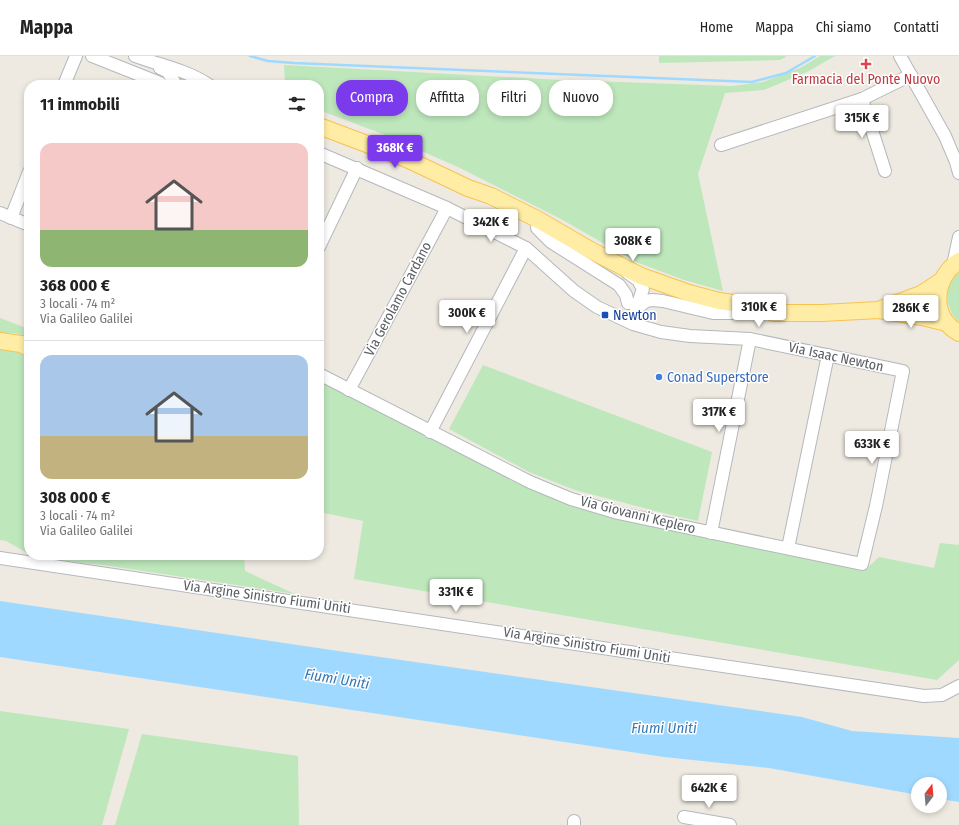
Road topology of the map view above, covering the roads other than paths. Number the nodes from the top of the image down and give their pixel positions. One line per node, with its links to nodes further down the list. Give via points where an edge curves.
1 (76, 56): 9 (street)
2 (92, 56): 7 (street)
3 (130, 56): 7 (street)
4 (134, 56): 6 (street)
5 (900, 56): 8 (street)
6 (150, 62): 11 (street, via 168,72); 12 (street)
7 (125, 69): 10 (street)
8 (911, 75): 13 (street); 19 (street, via 945,136)
9 (66, 80)
10 (150, 80)
11 (173, 80)
12 (201, 80)
13 (862, 99): 15 (street); 18 (street)
14 (324, 128): 21 (main road, via 409,160)
15 (721, 145)
16 (324, 155): 17 (street, Via Isaac Newton)
17 (357, 168): 22 (street, Via Isaac Newton); 26 (street)
18 (885, 171)
19 (959, 173)
20 (24, 181): 23 (street)
21 (479, 192): 25 (main road, via 486,200); 29 (main road, via 497,199)
22 (447, 208): 28 (street, Via Isaac Newton); 46 (street, Via Gerolamo Cardano)
23 (5, 216): 24 (street)
24 (24, 223)
25 (537, 228): 32 (main road, via 592,261); 34 (street, via 551,242 619,284)
26 (324, 237)
27 (959, 237): 30 (street)
28 (526, 248): 38 (street, Via Isaac Newton, via 574,291); 47 (street)
29 (599, 254): 32 (street, via 605,262 638,280); 33 (main road, via 640,276)
30 (956, 263): 31 (main road)
31 (941, 281): 35 (main road, via 921,294); 40 (main road, via 938,303 941,314)
32 (640, 285): 33 (street, via 651,284 681,294); 34 (street, via 643,292); 36 (main road, via 689,303)
33 (689, 294): 37 (main road)
34 (632, 306): 36 (street, via 652,300 714,313); 38 (street); 39 (street)
35 (880, 310): 37 (main road); 40 (main road, via 922,317)
36 (737, 313): 37 (main road)
37 (783, 313)
38 (621, 319): 39 (street, Via Isaac Newton)
39 (633, 324): 41 (street, Via Isaac Newton, via 661,332 690,336)
40 (953, 328)
41 (750, 339): 44 (street, Via Isaac Newton); 48 (street)
42 (0, 341): 43 (main road)
43 (24, 346)
44 (828, 355): 49 (street); 51 (street, Via Isaac Newton, via 903,371)
45 (324, 377): 46 (street, Via Giovanni Keplero)
46 (349, 390): 47 (street, Via Giovanni Keplero)
47 (430, 432): 48 (street, Via Giovanni Keplero, via 530,482 571,499 618,513)
48 (711, 533): 49 (street, Via Giovanni Keplero)
49 (788, 548): 51 (street, Via Giovanni Keplero)
50 (0, 558): 52 (street, Via Argine Sinistro Fiumi Uniti, via 924,696 942,695)
51 (862, 564)
52 (959, 686)
53 (684, 817): 54 (street)
54 (730, 825)

